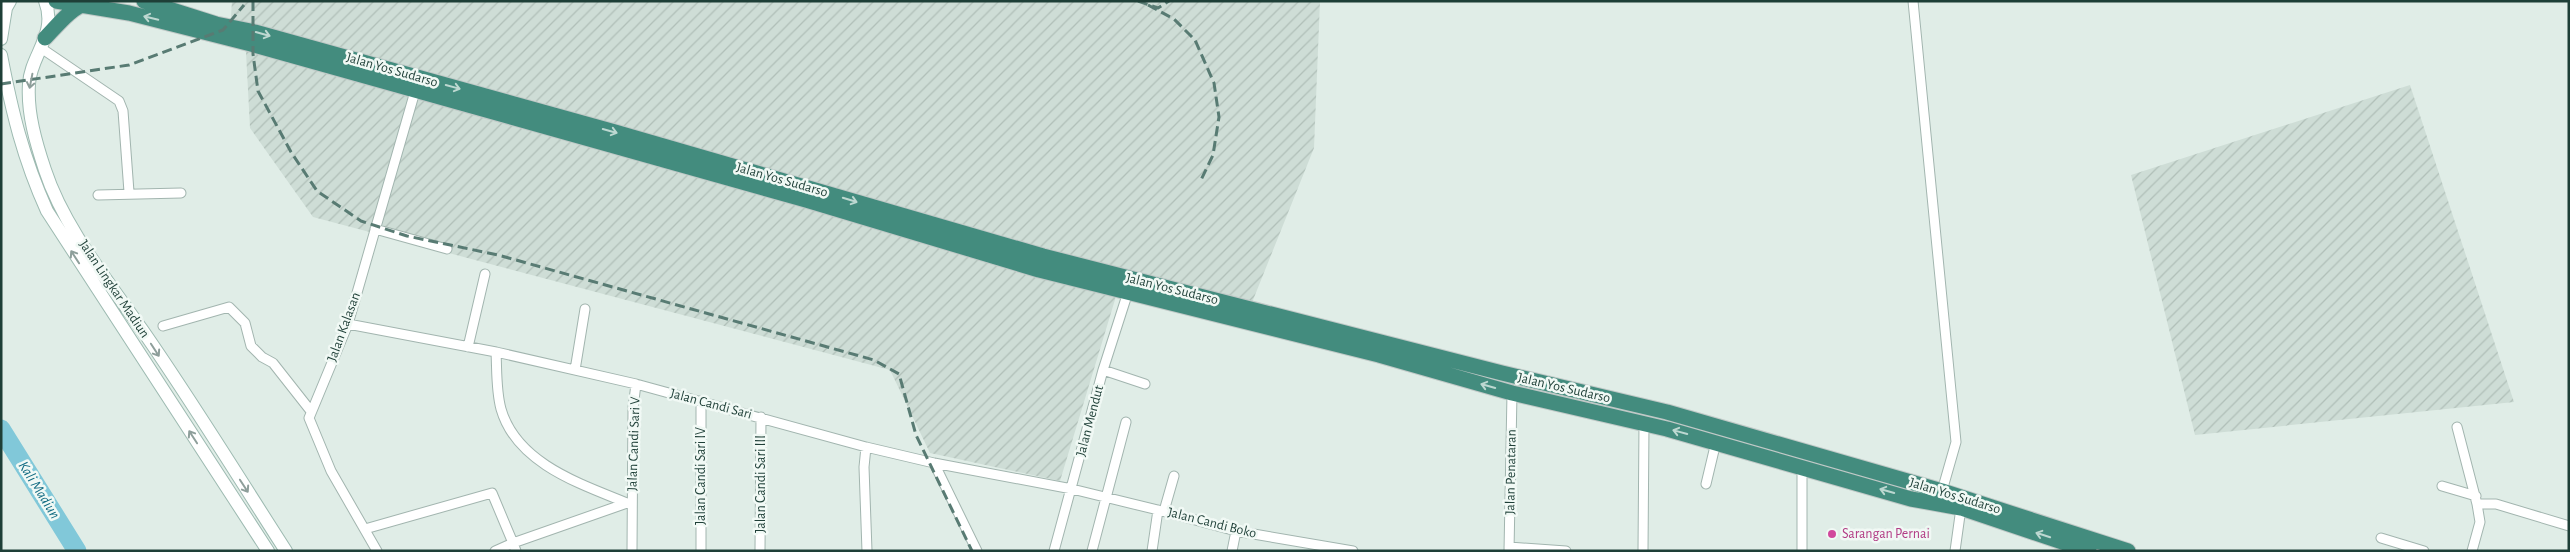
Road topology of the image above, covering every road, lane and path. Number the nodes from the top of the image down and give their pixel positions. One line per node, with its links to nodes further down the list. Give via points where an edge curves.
1 (10, 1): 9 (main road)
2 (45, 1): 10 (main road, Jalan Lingkar Madiun, via 49,11)
3 (56, 1): 6 (highway)
4 (144, 1): 7 (highway)
5 (1912, 1): 48 (street, via 1956,442)
6 (90, 3): 8 (highway, one-way to 6); 10 (highway, via 64,18)
7 (178, 4): 8 (highway, via 186,19)
8 (215, 29): 12 (highway, Jalan Yos Sudarso)
9 (1, 39)
10 (43, 43): 13 (street, via 119,101 123,111); 19 (main road, Jalan Lingkar Madiun, one-way to 19, via 28,82 37,146 71,225)
11 (1, 55): 20 (main road, Jalan Lingkar Madiun, one-way to 11, via 47,211 28,169)
12 (417, 84): 16 (street, Jalan Kalasan); 21 (highway, Jalan Yos Sudarso, via 1039,270); 26 (highway, Jalan Yos Sudarso, one-way to 26, via 634,137 1043,256)
13 (129, 192): 14 (street); 15 (street)
14 (181, 193)
15 (98, 195)
16 (375, 229): 17 (street); 23 (street, Jalan Kalasan)
17 (447, 249)
18 (485, 274): 25 (street)
19 (105, 277): 20 (main road); 63 (main road, Jalan Lingkar Madiun, one-way to 63)
20 (94, 286): 62 (main road, Jalan Lingkar Madiun, one-way to 20)
21 (1128, 292): 26 (highway, Jalan Yos Sudarso); 29 (street, Jalan Mendut)
22 (585, 309): 28 (street)
23 (348, 324): 25 (street, Jalan Candi Sari); 34 (street, Jalan Kalasan)
24 (162, 326): 34 (street, via 229,307 245,324 256,352 273,363)
25 (468, 347): 27 (street, Jalan Candi Sari)
26 (1380, 349): 32 (highway, Jalan Yos Sudarso, one-way to 26); 44 (highway, Jalan Yos Sudarso, via 1667,412)
27 (496, 352): 28 (street, Jalan Candi Sari); 52 (street, via 501,409 521,445 556,472)
28 (575, 370): 30 (street, Jalan Candi Sari)
29 (1103, 370): 31 (street); 47 (street, Jalan Mendut)
30 (636, 384): 33 (street, Jalan Candi Sari); 52 (street, Jalan Candi Sari V)
31 (1145, 384)
32 (1512, 393): 37 (highway, Jalan Yos Sudarso); 61 (street, Jalan Penataran)
33 (701, 402): 35 (street, Jalan Candi Sari); 67 (street, Jalan Candi Sari IV)
34 (310, 410): 56 (street, via 309,418 319,446)
35 (761, 417): 40 (street, Jalan Candi Sari); 68 (street, Jalan Candi Sari III)
36 (1126, 422): 49 (street)
37 (1644, 424): 39 (highway, Jalan Yos Sudarso, one-way to 37); 77 (street)
38 (2457, 427): 51 (street)
39 (1716, 442): 42 (highway, Jalan Yos Sudarso); 45 (street)
40 (866, 447): 41 (street, Jalan Candi Sari); 69 (street)
41 (934, 463): 47 (street, Jalan Candi Sari); 70 (street)
42 (1802, 468): 50 (highway, Jalan Yos Sudarso, one-way to 42); 78 (street)
43 (1174, 476): 54 (street)
44 (1915, 483): 48 (highway, Jalan Yos Sudarso); 50 (highway)
45 (1706, 484)
46 (2442, 486): 51 (street)
47 (1072, 489): 49 (street, Jalan Candi Boko); 71 (street, Jalan Mendut)
48 (1942, 491): 81 (highway, Jalan Yos Sudarso)
49 (1106, 497): 54 (street, Jalan Candi Boko); 72 (street)
50 (1911, 499): 53 (highway, Jalan Yos Sudarso)
51 (2476, 500): 55 (street); 83 (street, via 2480,522)
52 (630, 504): 59 (street); 66 (street, Jalan Candi Sari V)
53 (1961, 508): 79 (street); 80 (highway, Jalan Yos Sudarso, one-way to 53)
54 (1161, 510): 57 (street, Jalan Candi Boko); 73 (street)
55 (2569, 526)
56 (365, 529): 59 (street, via 492,493); 64 (street)
57 (1236, 532): 60 (street, Jalan Candi Boko); 74 (street)
58 (2381, 538): 82 (street)
59 (514, 547): 65 (street)
60 (1313, 547): 75 (street, Jalan Candi Boko)
61 (1509, 549): 76 (street)
62 (268, 551)
63 (286, 551)
64 (377, 551)
65 (494, 551)
66 (632, 551)
67 (701, 551)
68 (760, 551)
69 (867, 551)
70 (977, 551)
71 (1054, 551)
72 (1092, 551)
73 (1152, 551)
74 (1232, 551)
75 (1353, 551)
76 (1566, 551)
77 (1644, 551)
78 (1802, 551)
79 (1955, 551)
80 (2089, 551)
81 (2128, 551)
82 (2424, 551)
83 (2472, 551)

